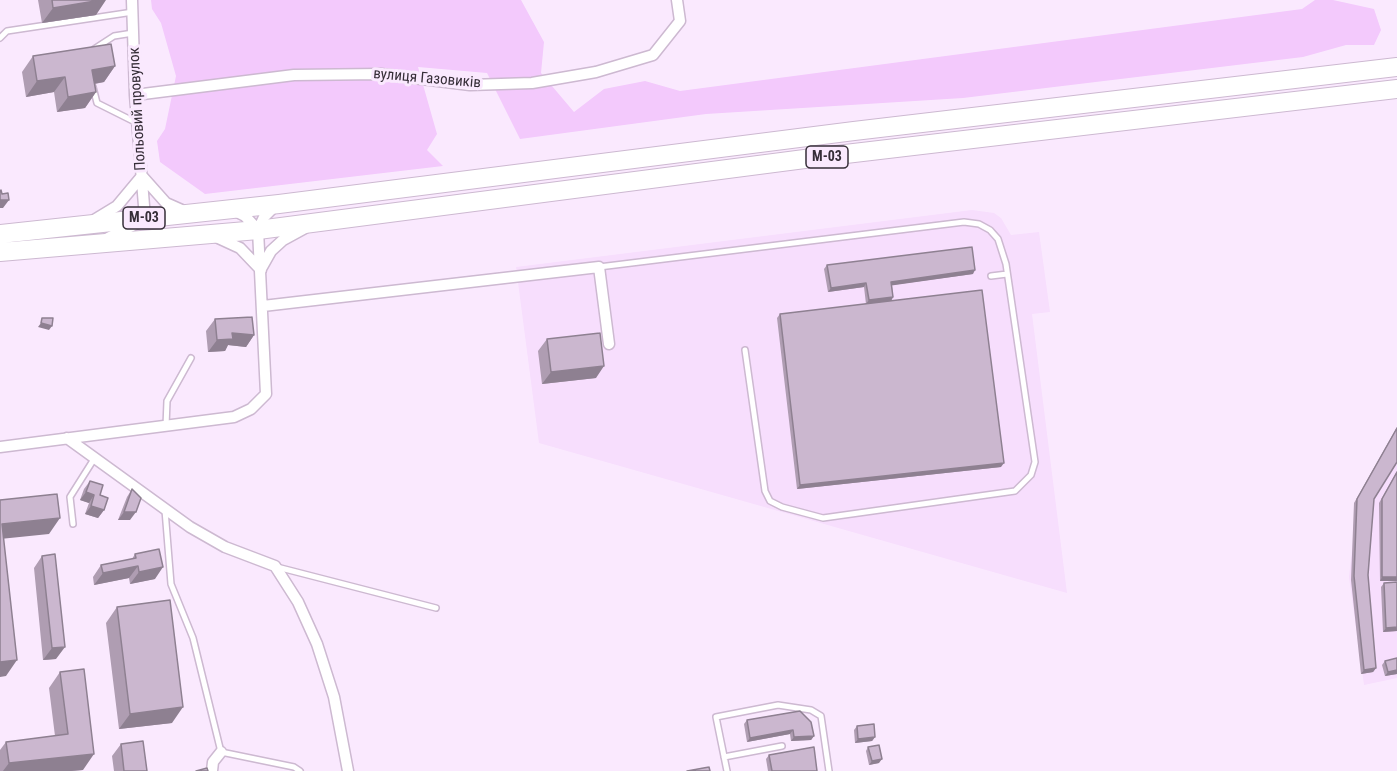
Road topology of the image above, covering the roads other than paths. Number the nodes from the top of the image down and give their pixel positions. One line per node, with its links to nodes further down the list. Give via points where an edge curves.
1 (132, 0): 3 (street, Польовий провулок)
2 (677, 0): 10 (street, вулиця Газовиків, via 680,21 653,55 596,72 532,83 470,85 381,74 294,75)
3 (133, 12): 4 (street, Польовий провулок); 5 (lane, via 7,31)
4 (133, 33): 6 (lane, via 114,36); 10 (street, Польовий провулок)
5 (0, 38)
6 (90, 52)
7 (1397, 67): 13 (highway, М-03)
8 (93, 84): 11 (lane, via 97,103)
9 (1397, 89): 17 (highway, М-03)
10 (135, 95): 11 (street, Польовий провулок)
11 (137, 123): 12 (street, Польовий провулок)
12 (141, 176): 15 (street, via 166,203); 16 (street, Польовий провулок); 18 (street, via 117,206)
13 (279, 204): 14 (highway, М-03); 19 (street, via 264,217)
14 (231, 209): 15 (highway, М-03); 19 (street, via 245,216)
15 (190, 213): 16 (highway, М-03)
16 (145, 218): 18 (highway, М-03); 22 (street, via 158,230); 23 (street)
17 (318, 223): 19 (highway, М-03); 26 (street, via 283,240 271,251)
18 (87, 224): 20 (highway, М-03)
19 (258, 230): 21 (highway, М-03); 26 (street)
20 (0, 234)
21 (211, 235): 22 (highway, М-03); 26 (street, via 240,248)
22 (180, 237): 23 (highway, М-03)
23 (96, 244): 24 (highway, М-03)
24 (0, 252)
25 (599, 267): 27 (lane, via 964,222 990,230 1003,249); 29 (street); 30 (street)
26 (261, 270): 29 (street)
27 (1007, 274): 28 (lane); 31 (lane, via 1035,462 1031,475 1015,491 823,518 775,504 765,491)
28 (991, 276)
29 (263, 306): 33 (street, via 266,394 251,409 234,417)
30 (609, 344)
31 (745, 350)
32 (191, 358): 33 (lane, via 167,401)
33 (166, 426): 34 (street)
34 (67, 438): 35 (street); 36 (street)
35 (0, 447)
36 (94, 459): 37 (street); 38 (lane, via 70,497)
37 (165, 510): 39 (street, via 225,547); 42 (lane, via 171,584 192,638)
38 (73, 524)
39 (275, 567): 40 (lane); 46 (street, via 298,602 317,644 334,697)
40 (436, 608)
41 (782, 746): 43 (lane)
42 (221, 752): 44 (street); 45 (lane)
43 (724, 757): 47 (lane); 48 (lane, via 716,717 778,705 811,710 821,716)
44 (212, 771)
45 (300, 771)
46 (348, 771)
47 (727, 771)
48 (829, 771)

